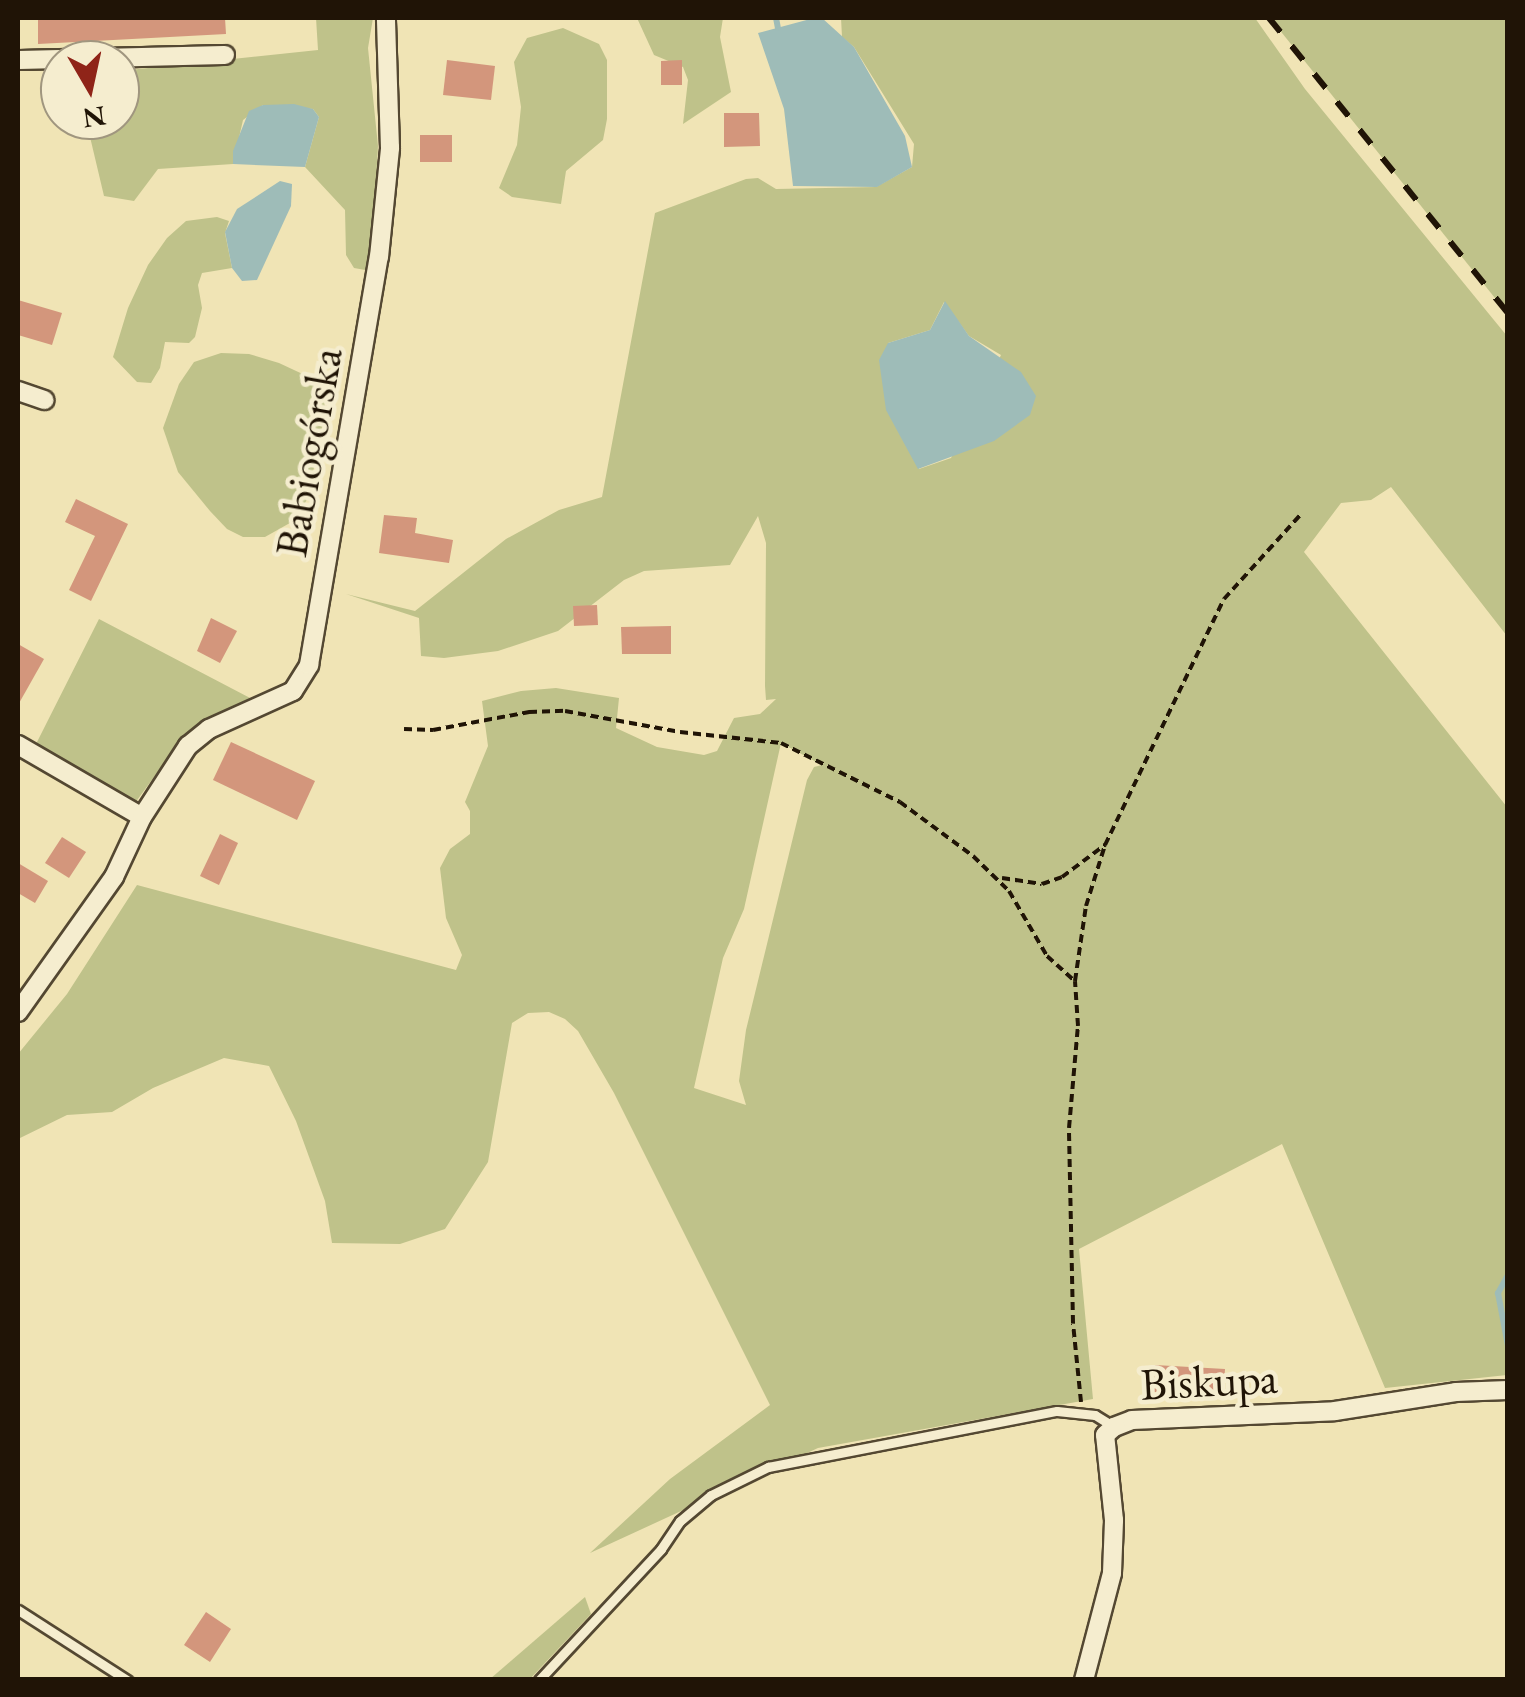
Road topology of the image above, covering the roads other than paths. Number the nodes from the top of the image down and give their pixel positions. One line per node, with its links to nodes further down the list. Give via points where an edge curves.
1 (386, 18): 7 (street, Babiogórska, via 390,148 379,257 309,666 294,691 188,746)
2 (225, 54): 3 (street)
3 (18, 60)
4 (18, 391): 5 (street)
5 (44, 400)
6 (18, 745): 7 (street)
7 (142, 817): 8 (street, Babiogórska, via 114,876)
8 (18, 1012)
9 (1508, 1390): 10 (street, Biskupa, via 1335,1411 1132,1420)
10 (1114, 1427): 13 (lane, via 1079,1411 1057,1412 768,1467 680,1520); 14 (street, Biskupa, via 1105,1435 1112,1573)
11 (18, 1610): 12 (lane)
12 (126, 1680)
13 (539, 1680)
14 (1084, 1680)

